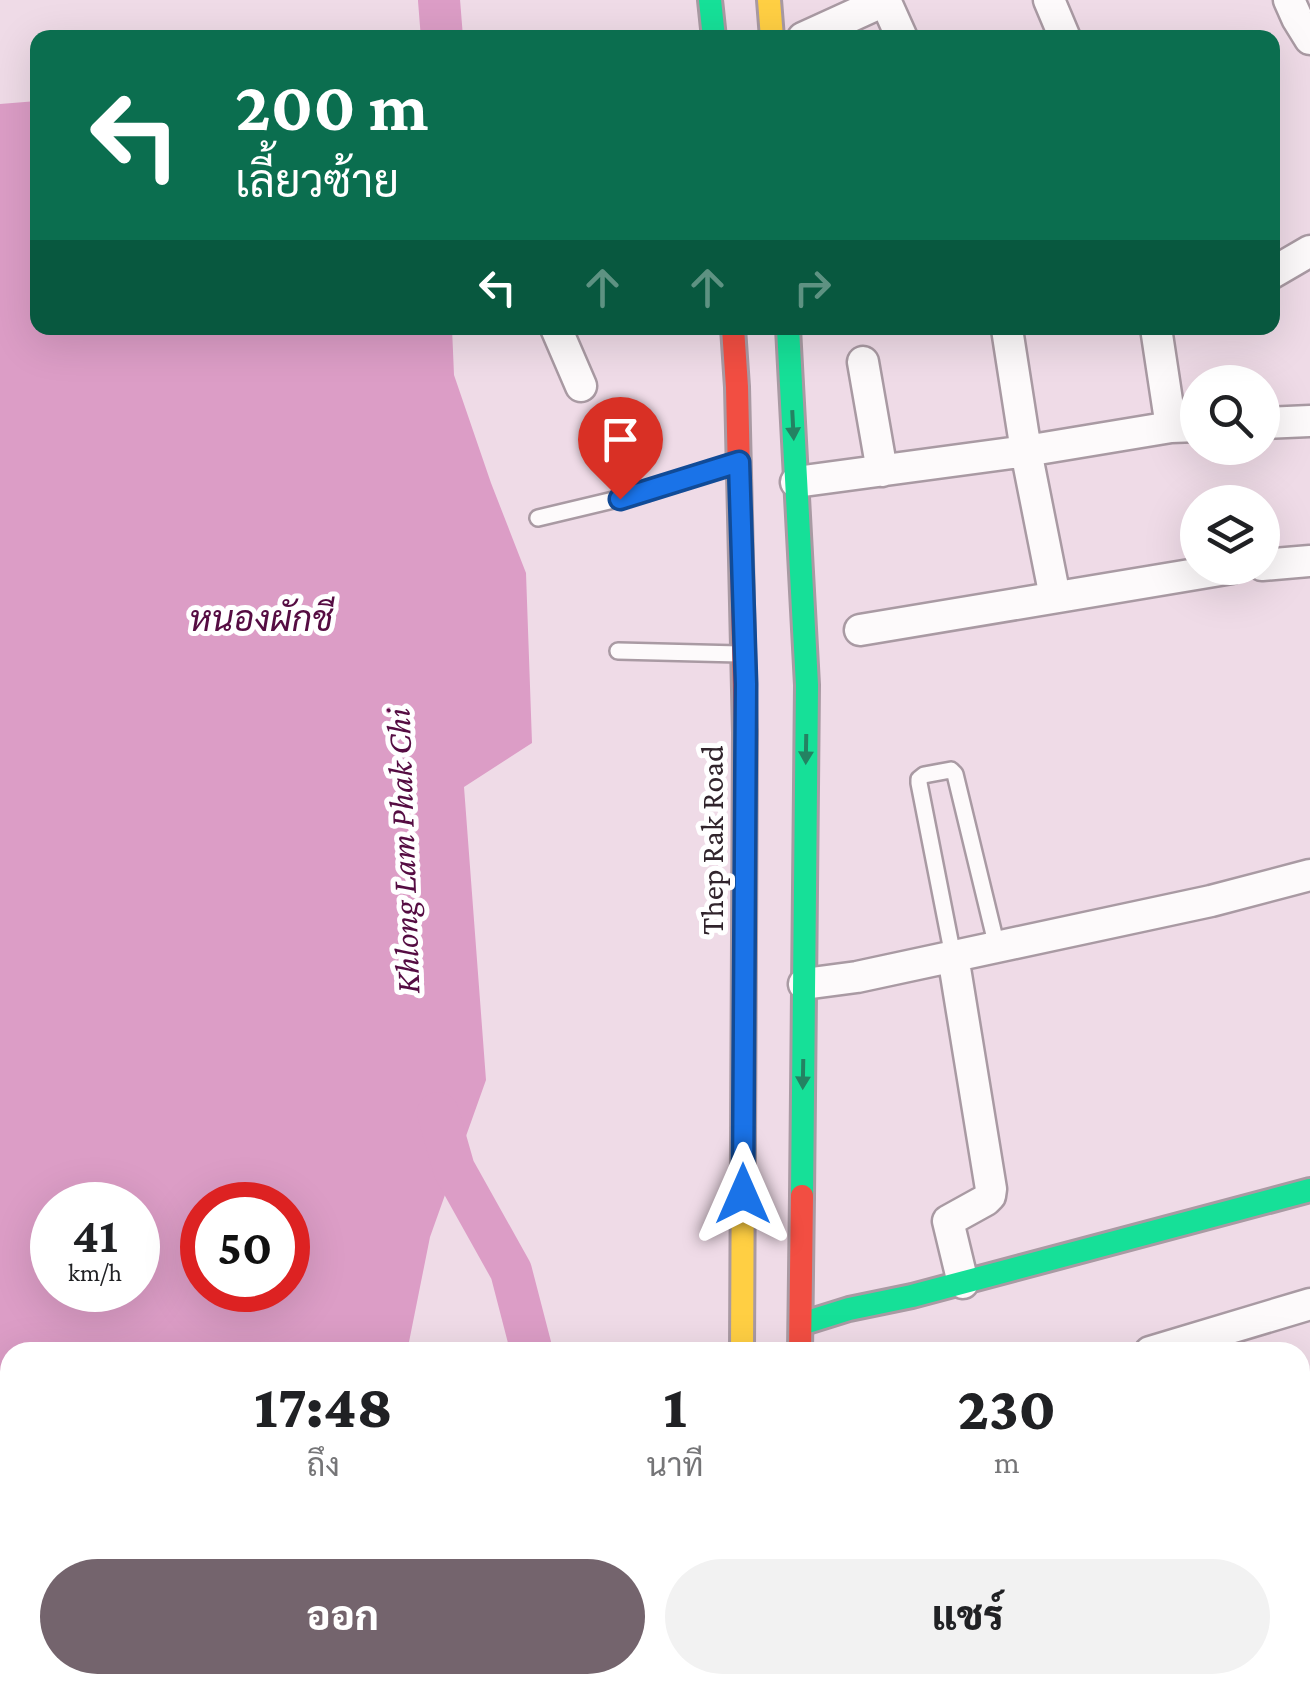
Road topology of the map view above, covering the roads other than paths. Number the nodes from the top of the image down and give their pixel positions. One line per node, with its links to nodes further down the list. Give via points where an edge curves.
1 (710, 0): 5 (main road)
2 (770, 0): 6 (main road)
3 (886, 0): 7 (street); 8 (street)
4 (1050, 0): 9 (street)
5 (713, 30)
6 (772, 30)
7 (820, 30)
8 (899, 30)
9 (1062, 30)
10 (1310, 251): 11 (street)
11 (1280, 268)
12 (559, 335): 18 (street)
13 (733, 335): 24 (main road, Thep Rak Road)
14 (788, 335): 26 (main road, one-way to 26)
15 (1008, 335): 23 (street)
16 (1158, 335): 19 (street)
17 (863, 362): 25 (street)
18 (581, 386)
19 (1180, 412)
20 (1310, 421): 21 (street)
21 (1280, 422)
22 (1180, 427): 23 (street)
23 (1026, 451): 25 (street); 31 (street)
24 (739, 462): 27 (lane); 32 (main road, Thep Rak Road)
25 (882, 470): 26 (street)
26 (796, 482): 34 (main road)
27 (538, 518)
28 (1310, 561): 29 (street)
29 (1280, 564)
30 (1180, 577): 31 (street)
31 (1056, 597): 33 (street)
32 (744, 611): 34 (main road, via 754,635); 36 (main road, Thep Rak Road)
33 (860, 630)
34 (786, 641): 37 (main road)
35 (618, 651): 36 (lane)
36 (745, 654): 38 (main road, Thep Rak Road)
37 (807, 709): 38 (main road, via 797,696 774,694 754,702); 42 (main road, one-way to 42)
38 (746, 720): 47 (main road, Thep Rak Road)
39 (1310, 875): 40 (street)
40 (997, 947): 41 (street); 41 (lane, via 954,774 924,775 919,783)
41 (953, 956): 42 (street); 44 (street, via 991,1186 986,1200 948,1221)
42 (804, 984): 46 (main road, one-way to 46)
43 (1310, 1190): 44 (main road)
44 (964, 1283): 46 (main road)
45 (1310, 1304): 49 (street)
46 (801, 1324): 48 (main road)
47 (742, 1342)
48 (800, 1342)
49 (1183, 1342)

